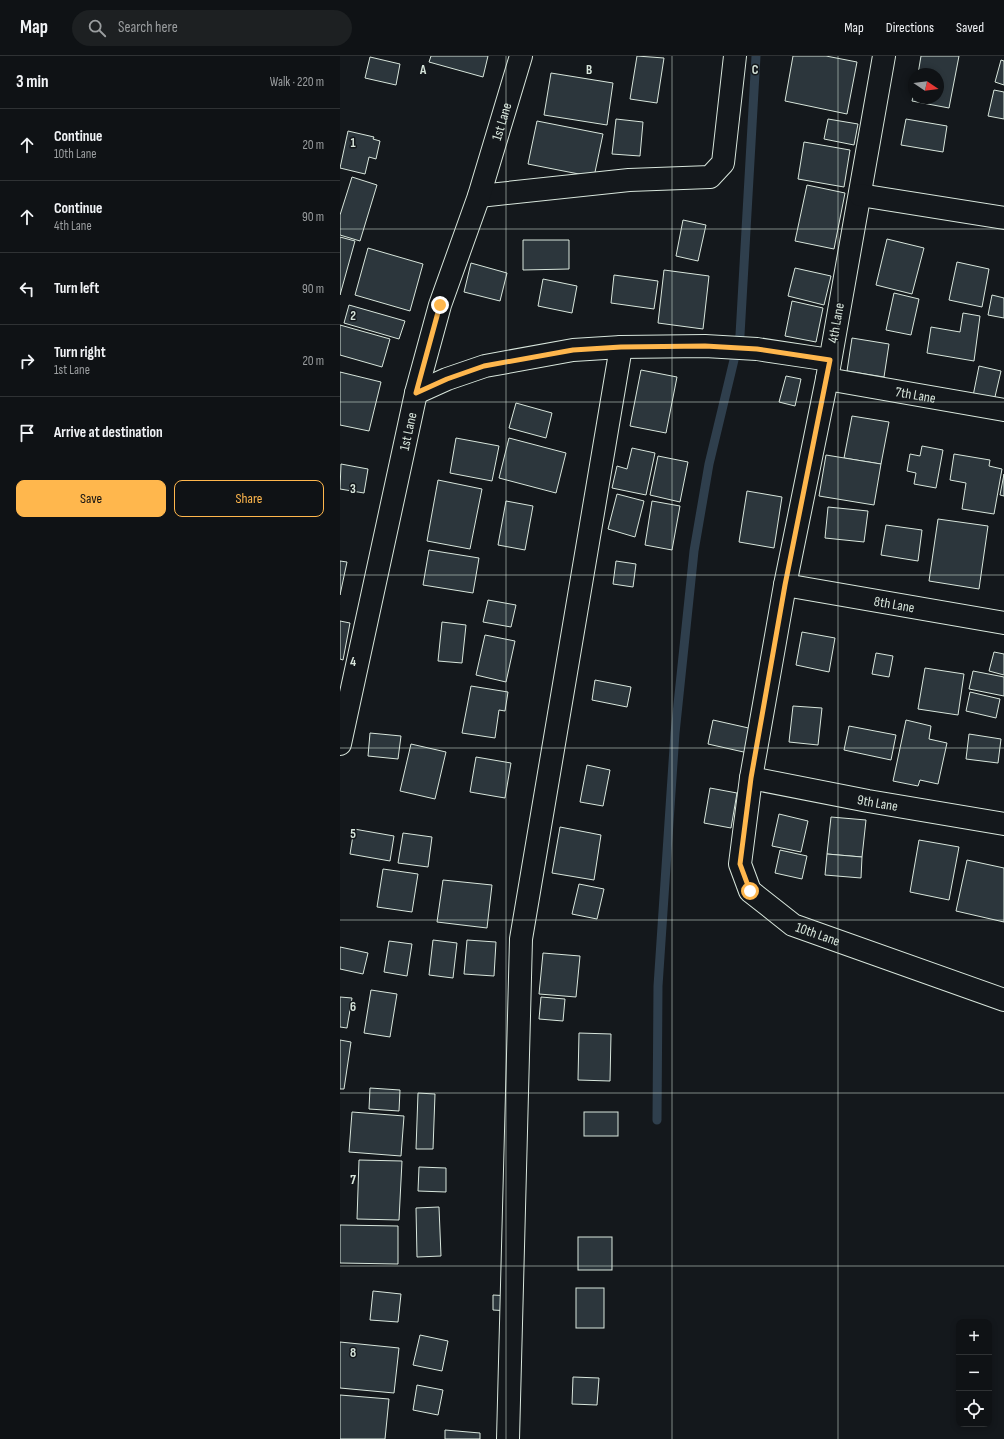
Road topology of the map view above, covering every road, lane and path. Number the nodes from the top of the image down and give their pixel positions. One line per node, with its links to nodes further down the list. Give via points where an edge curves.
1 (520, 56): 5 (street, 1st Lane)
2 (735, 56): 5 (street, via 722,163 710,177 629,180)
3 (884, 56): 4 (street, 4th Lane)
4 (860, 195): 6 (street); 8 (street, 4th Lane)
5 (479, 196): 9 (street, 1st Lane, via 440,305)
6 (1004, 218)
7 (621, 347): 8 (street, 7th Lane, via 705,346 757,349); 9 (street, 7th Lane, via 573,350 484,366); 17 (street, via 521,939)
8 (828, 369): 10 (street, 7th Lane); 11 (street, 4th Lane)
9 (416, 393): 13 (street, 1st Lane)
10 (1004, 410)
11 (785, 585): 12 (street, 8th Lane); 14 (street, 4th Lane)
12 (1004, 623)
13 (340, 744)
14 (751, 778): 15 (street, 9th Lane); 16 (street, 10th Lane, via 740,864 750,891 793,925)
15 (1004, 824)
16 (1004, 1000)
17 (508, 1439)

